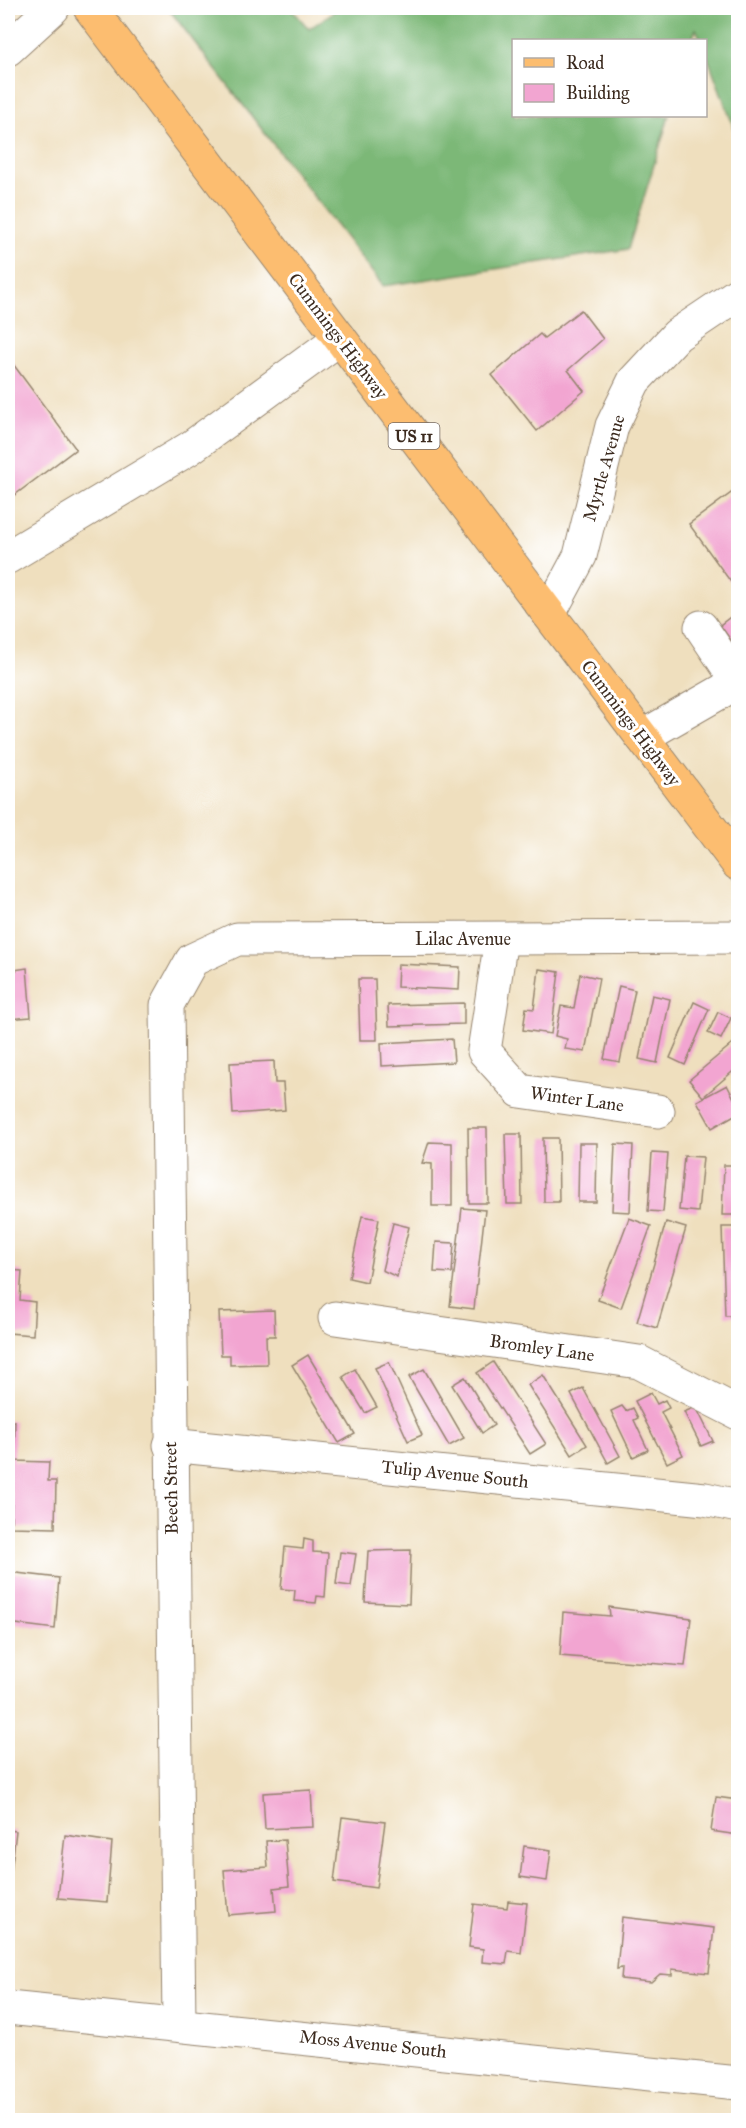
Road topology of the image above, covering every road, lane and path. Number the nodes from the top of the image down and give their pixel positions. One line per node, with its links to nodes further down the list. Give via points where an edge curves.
1 (53, 8): 3 (street)
2 (90, 8): 5 (main road, Cummings Highway / US 11)
3 (8, 49)
4 (738, 294): 7 (street, Myrtle Avenue, via 677,334 634,381 612,426 580,556)
5 (340, 338): 6 (street, via 190,448); 7 (main road, Cummings Highway / US 11)
6 (8, 556)
7 (549, 614): 10 (main road, Cummings Highway / US 11)
8 (701, 627): 9 (street)
9 (738, 682): 10 (street)
10 (642, 737): 11 (main road, Cummings Highway / US 11)
11 (738, 864)
12 (738, 937): 13 (street, Lilac Avenue)
13 (501, 939): 14 (street, Lilac Avenue, via 237,939); 15 (street, Winter Lane, via 484,1051 520,1091)
14 (192, 960): 18 (street, Beech Street, via 167,1005)
15 (658, 1111)
16 (335, 1318): 17 (street, Bromley Lane, via 639,1362)
17 (738, 1413)
18 (170, 1444): 19 (street, Tulip Avenue South, via 705,1499); 21 (street, Beech Street)
19 (738, 1506)
20 (8, 2008): 21 (street, Moss Avenue South)
21 (179, 2024): 22 (street, Moss Avenue South)
22 (738, 2083)

